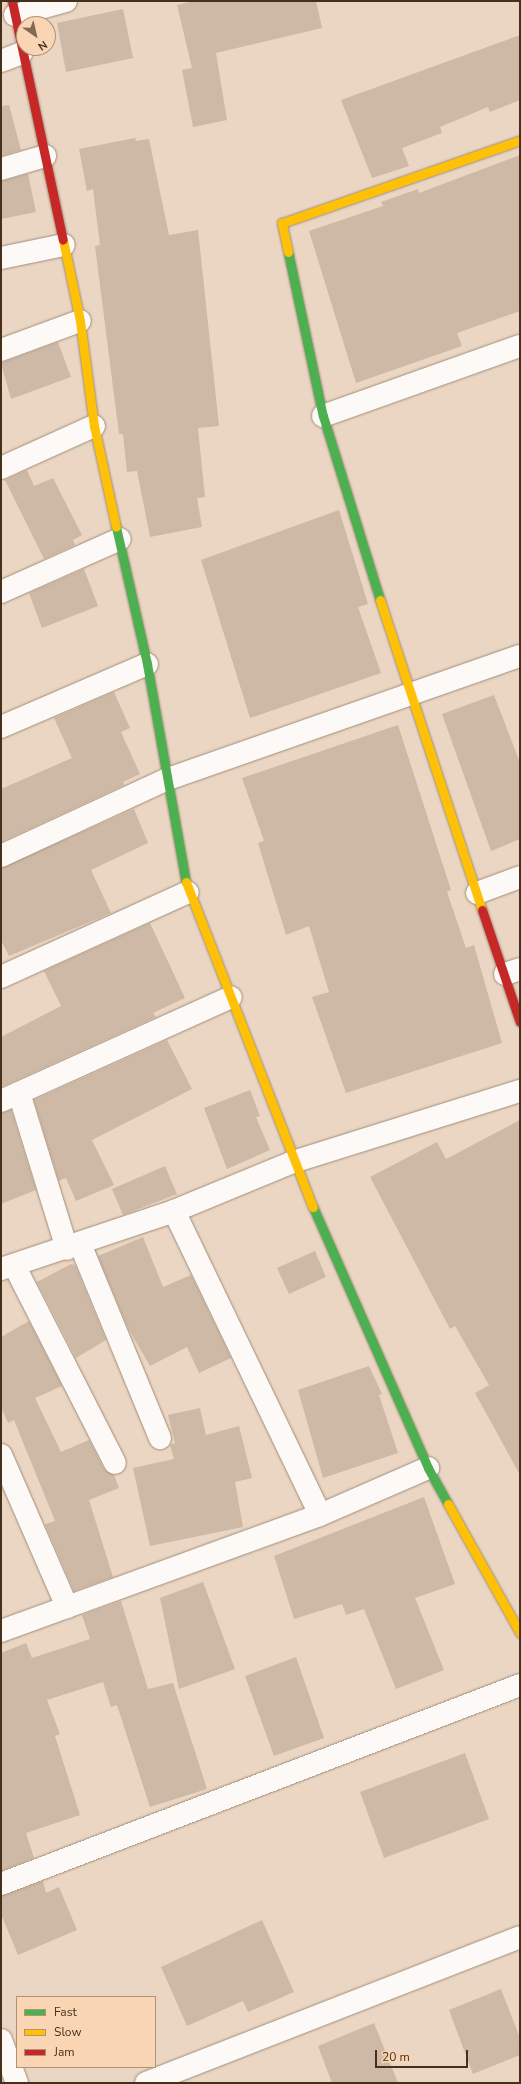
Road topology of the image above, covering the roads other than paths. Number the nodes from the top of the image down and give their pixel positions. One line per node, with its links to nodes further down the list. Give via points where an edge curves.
1 (66, 1): 2 (street)
2 (13, 8): 3 (street)
3 (16, 23)
4 (16, 55): 6 (street)
5 (23, 56): 8 (street)
6 (1, 61)
7 (520, 140): 15 (street, via 282,223)
8 (45, 156): 9 (street); 10 (street)
9 (1, 169)
10 (64, 245): 11 (street); 12 (street)
11 (1, 258)
12 (80, 321): 14 (street); 16 (street)
13 (520, 346): 15 (street)
14 (1, 350)
15 (323, 416): 22 (street)
16 (94, 426): 17 (street); 18 (street)
17 (1, 468)
18 (120, 539): 19 (street); 21 (street)
19 (1, 592)
20 (520, 656): 22 (street)
21 (147, 664): 23 (street); 24 (street)
22 (409, 692): 24 (street); 28 (street)
23 (1, 727)
24 (168, 779): 25 (street); 27 (street)
25 (1, 856)
26 (520, 878): 28 (street)
27 (188, 892): 30 (street); 31 (street)
28 (477, 893): 29 (street)
29 (512, 972): 32 (street)
30 (1, 977)
31 (231, 997): 34 (street); 35 (street)
32 (520, 1022)
33 (520, 1091): 35 (street)
34 (10, 1097): 37 (street)
35 (293, 1162): 36 (street); 42 (street)
36 (174, 1210): 37 (street); 43 (street)
37 (74, 1246): 38 (street); 39 (street)
38 (8, 1267): 41 (street)
39 (160, 1438)
40 (1, 1455): 44 (street)
41 (116, 1463)
42 (428, 1468): 43 (street); 46 (street)
43 (320, 1515): 44 (street)
44 (67, 1607): 45 (street)
45 (1, 1631)
46 (520, 1633)
47 (520, 1685): 48 (street)
48 (1, 1884)
49 (520, 1937): 52 (street)
50 (1, 2040): 51 (street)
51 (17, 2083)
52 (146, 2083)

